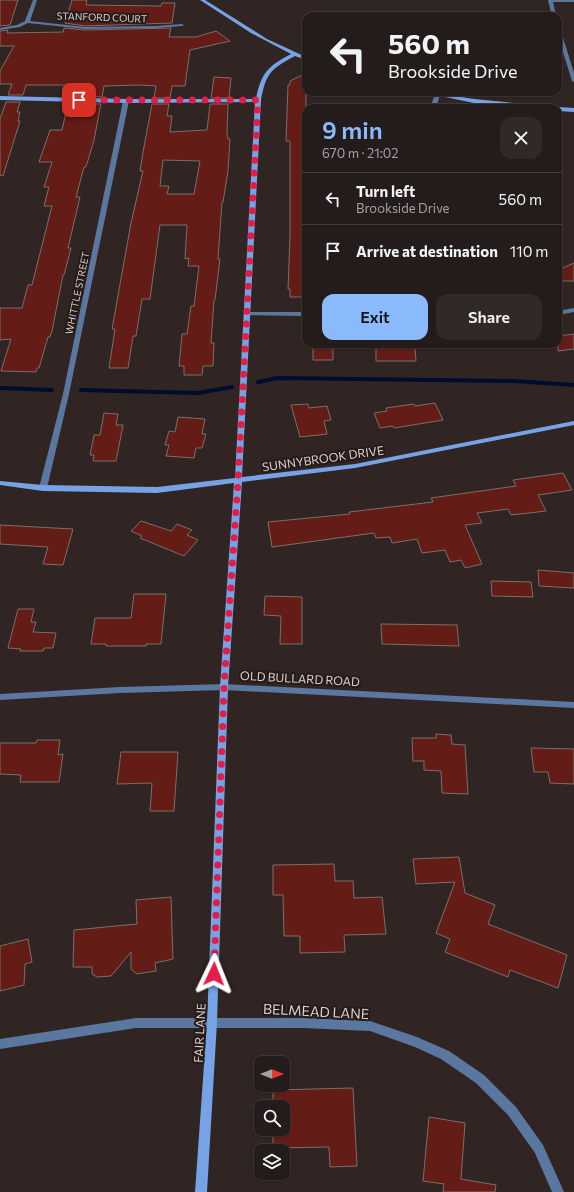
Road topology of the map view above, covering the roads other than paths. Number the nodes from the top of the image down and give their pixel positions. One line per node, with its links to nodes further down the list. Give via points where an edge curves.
1 (35, 0): 6 (street)
2 (202, 0): 10 (street, via 233,21)
3 (550, 0): 4 (street); 5 (street)
4 (574, 1)
5 (553, 12)
6 (27, 22): 7 (street, STANFORD COURT, via 85,28); 8 (street, STANFORD COURT)
7 (182, 26)
8 (0, 29)
9 (562, 41): 12 (street)
10 (294, 54): 11 (street); 15 (street, FAIR LANE, via 273,66 261,81)
11 (302, 57)
12 (574, 81)
13 (443, 96): 17 (street)
14 (0, 98): 16 (street)
15 (258, 100): 16 (street); 22 (street, FAIR LANE)
16 (126, 101): 27 (street, WHITTLE STREET, via 66,394)
17 (504, 104)
18 (562, 109): 19 (street)
19 (574, 110)
20 (574, 310): 21 (street)
21 (562, 312)
22 (247, 314): 23 (street); 25 (street, FAIR LANE)
23 (302, 314)
24 (574, 423): 25 (street, SUNNYBROOK DRIVE, via 355,466)
25 (238, 481): 27 (street, SUNNYBROOK DRIVE, via 156,490); 28 (street, FAIR LANE)
26 (0, 483): 27 (street, SUNNYBROOK DRIVE)
27 (43, 488)
28 (224, 687): 29 (street, OLD BULLARD ROAD, via 105,690); 30 (street, OLD BULLARD ROAD); 31 (street, FAIR LANE)
29 (0, 697)
30 (574, 705)
31 (212, 1022): 32 (street, BELMEAD LANE, via 136,1023); 33 (street, FAIR LANE); 34 (street, BELMEAD LANE, via 370,1026 417,1042 445,1055 480,1079 512,1111 539,1149)
32 (0, 1044)
33 (201, 1192)
34 (558, 1192)

